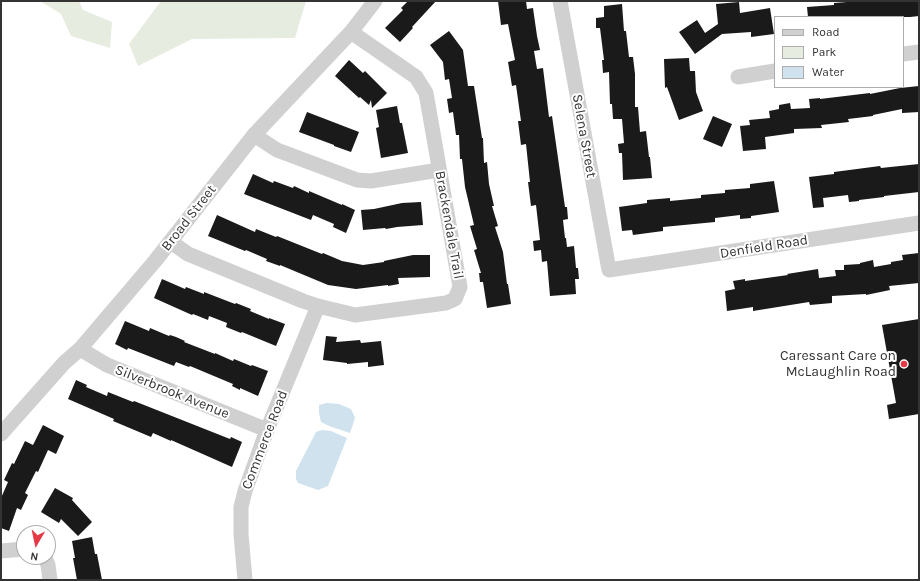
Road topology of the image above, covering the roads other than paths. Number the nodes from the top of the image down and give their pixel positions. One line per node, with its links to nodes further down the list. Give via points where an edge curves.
1 (375, 1): 3 (street, Broad Street)
2 (560, 1): 12 (street, Selena Street)
3 (350, 32): 8 (street, Broad Street); 9 (street, Brackendale Trail, via 416,77 426,93)
4 (919, 52): 5 (street)
5 (904, 54)
6 (774, 72): 7 (street)
7 (738, 78)
8 (254, 135): 9 (street, via 277,150 357,180 371,181); 11 (street, Broad Street)
9 (439, 170): 13 (street, Brackendale Trail, via 460,287 454,299 446,303 355,314)
10 (919, 223): 12 (street, Denfield Road)
11 (171, 242): 13 (street, Brackendale Trail, via 188,254); 14 (street, Broad Street)
12 (609, 270)
13 (318, 306): 15 (street, Commerce Road)
14 (80, 349): 15 (street, Silverbrook Avenue, via 106,365); 16 (street, Broad Street, via 64,363)
15 (267, 430): 21 (street, Commerce Road, via 241,507)
16 (1, 434)
17 (16, 550): 18 (street)
18 (1, 551)
19 (48, 565): 20 (street)
20 (50, 580)
21 (245, 580)

